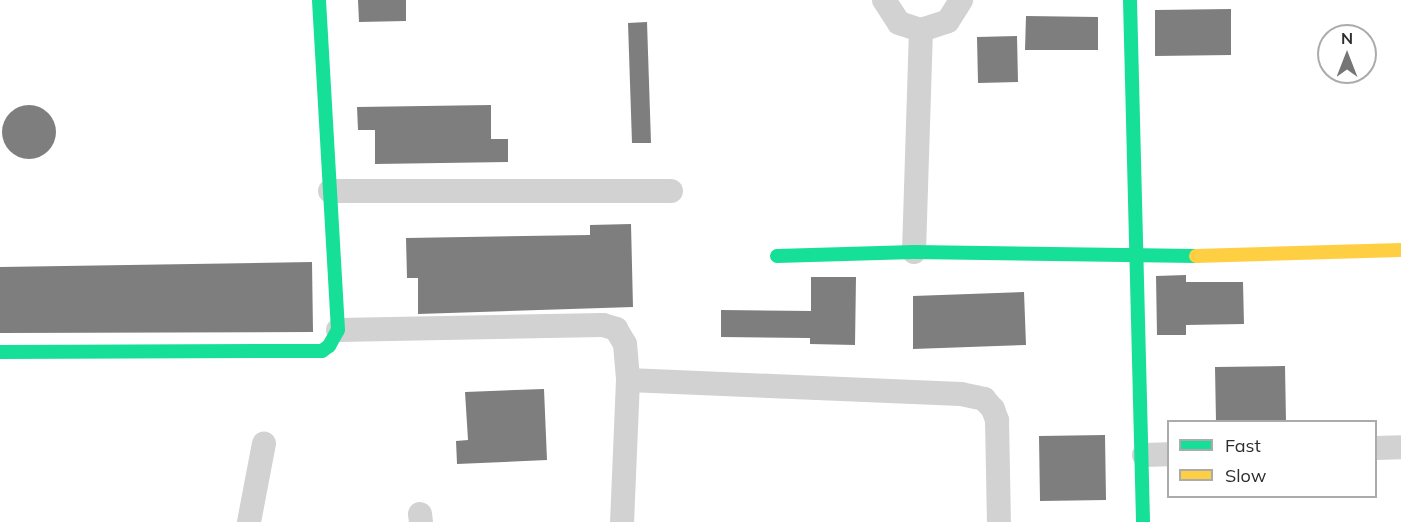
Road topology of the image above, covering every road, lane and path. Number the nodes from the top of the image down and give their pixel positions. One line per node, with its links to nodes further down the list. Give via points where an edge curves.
1 (319, 0): 6 (street)
2 (884, 0): 5 (street, via 899,23)
3 (961, 0): 5 (street, via 948,21)
4 (1130, 0): 11 (street)
5 (921, 30): 9 (street)
6 (330, 191): 7 (street); 12 (street)
7 (671, 191)
8 (1401, 250): 11 (street)
9 (914, 252): 10 (street); 11 (street)
10 (777, 256)
11 (1136, 258): 19 (street)
12 (338, 330): 13 (street, via 322,351); 14 (street, via 603,324 622,335)
13 (0, 352)
14 (628, 380): 21 (street); 22 (street, via 961,394 984,399 997,420)
15 (264, 443): 20 (street)
16 (1401, 447): 17 (street)
17 (1377, 448)
18 (1167, 454): 19 (street)
19 (1144, 455): 23 (street)
20 (249, 522)
21 (622, 522)
22 (999, 522)
23 (1143, 522)

